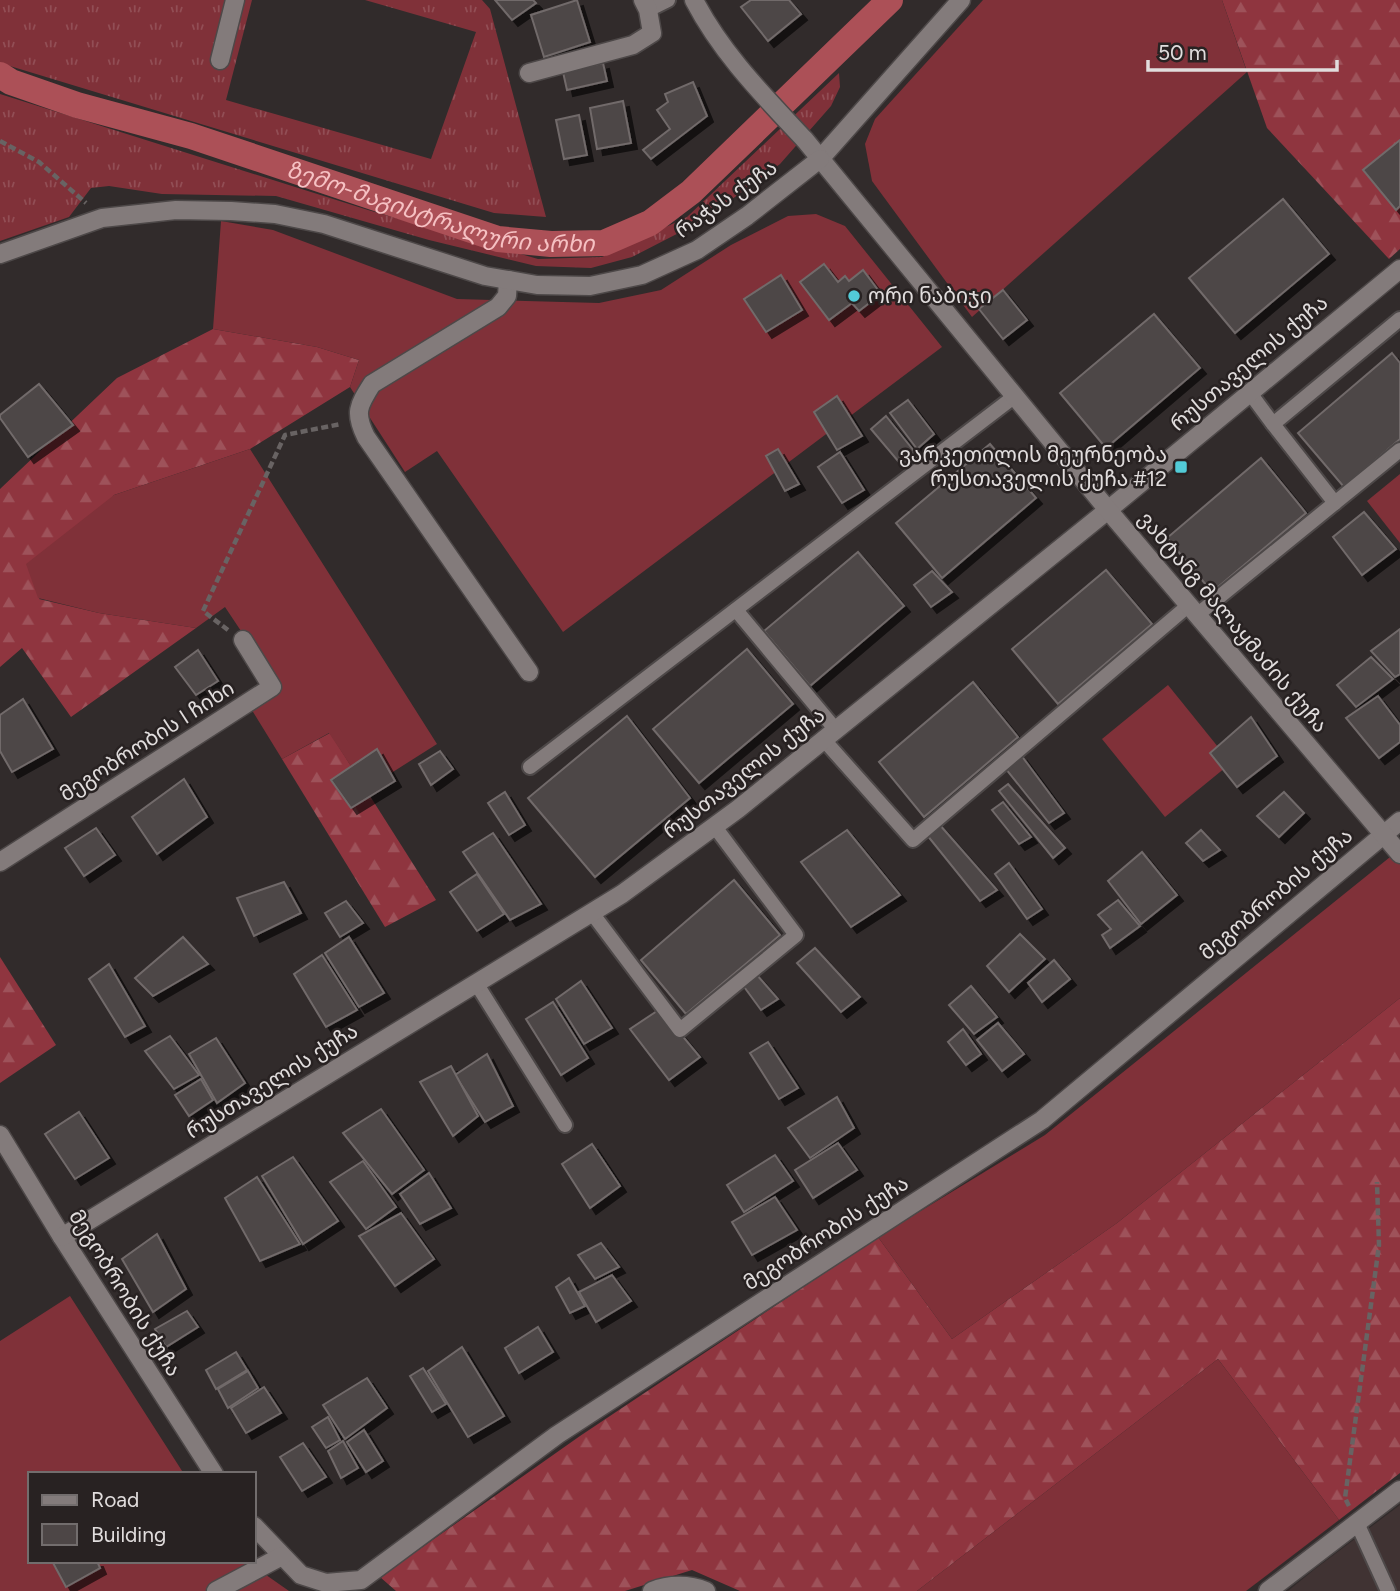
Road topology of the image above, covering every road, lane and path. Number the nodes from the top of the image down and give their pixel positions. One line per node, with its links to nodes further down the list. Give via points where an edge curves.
1 (235, 0): 6 (street)
2 (668, 0): 5 (lane)
3 (694, 0): 9 (street, ვახტანგ მალაყმაძის ქუჩა, via 710,30 751,82)
4 (961, 0): 9 (street, რაჭას ქუჩა)
5 (645, 5): 7 (street, via 652,33 633,45)
6 (220, 60)
7 (529, 73)
8 (0, 141): 10 (path, via 39,162)
9 (820, 159): 13 (street, რაჭას ქუჩა, via 696,250 642,275 590,286); 16 (street, ვახტანგ მალაყმაძის ქუჩა)
10 (102, 218): 11 (street, რაჭას ქუჩა); 13 (street, რაჭას ქუჩა, via 176,210 275,214 324,224)
11 (0, 254)
12 (1399, 273): 15 (street, რუსთაველის ქუჩა)
13 (508, 280): 17 (street, via 507,296 498,307 372,384 360,403)
14 (1400, 319): 18 (lane)
15 (1250, 393): 18 (lane); 21 (street, რუსთაველის ქუჩა)
16 (1014, 396): 21 (street, ვახტანგ მალაყმაძის ქუჩა); 22 (lane)
17 (358, 421): 24 (path, via 285,435 203,611); 25 (street)
18 (1273, 424): 20 (lane)
19 (1400, 450): 20 (lane)
20 (1335, 503): 23 (lane)
21 (1108, 510): 23 (street, ვახტანგ მალაყმაძის ქუჩა); 26 (street, რუსთაველის ქუჩა)
22 (736, 610): 26 (lane); 27 (lane)
23 (1193, 610): 26 (lane, via 913,840); 30 (street, ვახტანგ მალაყმაძის ქუჩა)
24 (243, 640): 32 (street, მეგობრობის I ჩიხი, via 272,687)
25 (529, 672)
26 (830, 735): 29 (street, რუსთაველის ქუჩა)
27 (530, 767)
28 (1400, 821): 30 (street, მეგობრობის ქუჩა)
29 (715, 827): 33 (street, რუსთაველის ქუჩა); 33 (lane, via 796,935 680,1030)
30 (1384, 834): 31 (street, ვახტანგ მალაყმაძის ქუჩა); 44 (street, მეგობრობის ქუჩა, via 1042,1120 557,1435)
31 (1400, 854)
32 (0, 862)
33 (592, 913): 34 (street, რუსთაველის ქუჩა)
34 (476, 983): 35 (lane); 38 (street, რუსთაველის ქუჩა)
35 (565, 1125)
36 (0, 1135): 38 (street, მეგობრობის ქუჩა)
37 (1377, 1182): 41 (path, via 1379,1245 1345,1498)
38 (62, 1237): 39 (street, მეგობრობის ქუჩა)
39 (213, 1472)
40 (1400, 1490): 41 (street)
41 (1357, 1523): 48 (street); 49 (lane)
42 (256, 1528): 43 (street, მეგობრობის ქუჩა)
43 (282, 1556): 44 (street, მეგობრობის ქუჩა, via 301,1575 326,1583); 45 (street)
44 (367, 1585)
45 (216, 1591)
46 (652, 1591): 47 (street, via 677,1585)
47 (706, 1591)
48 (1268, 1591)
49 (1388, 1591)

